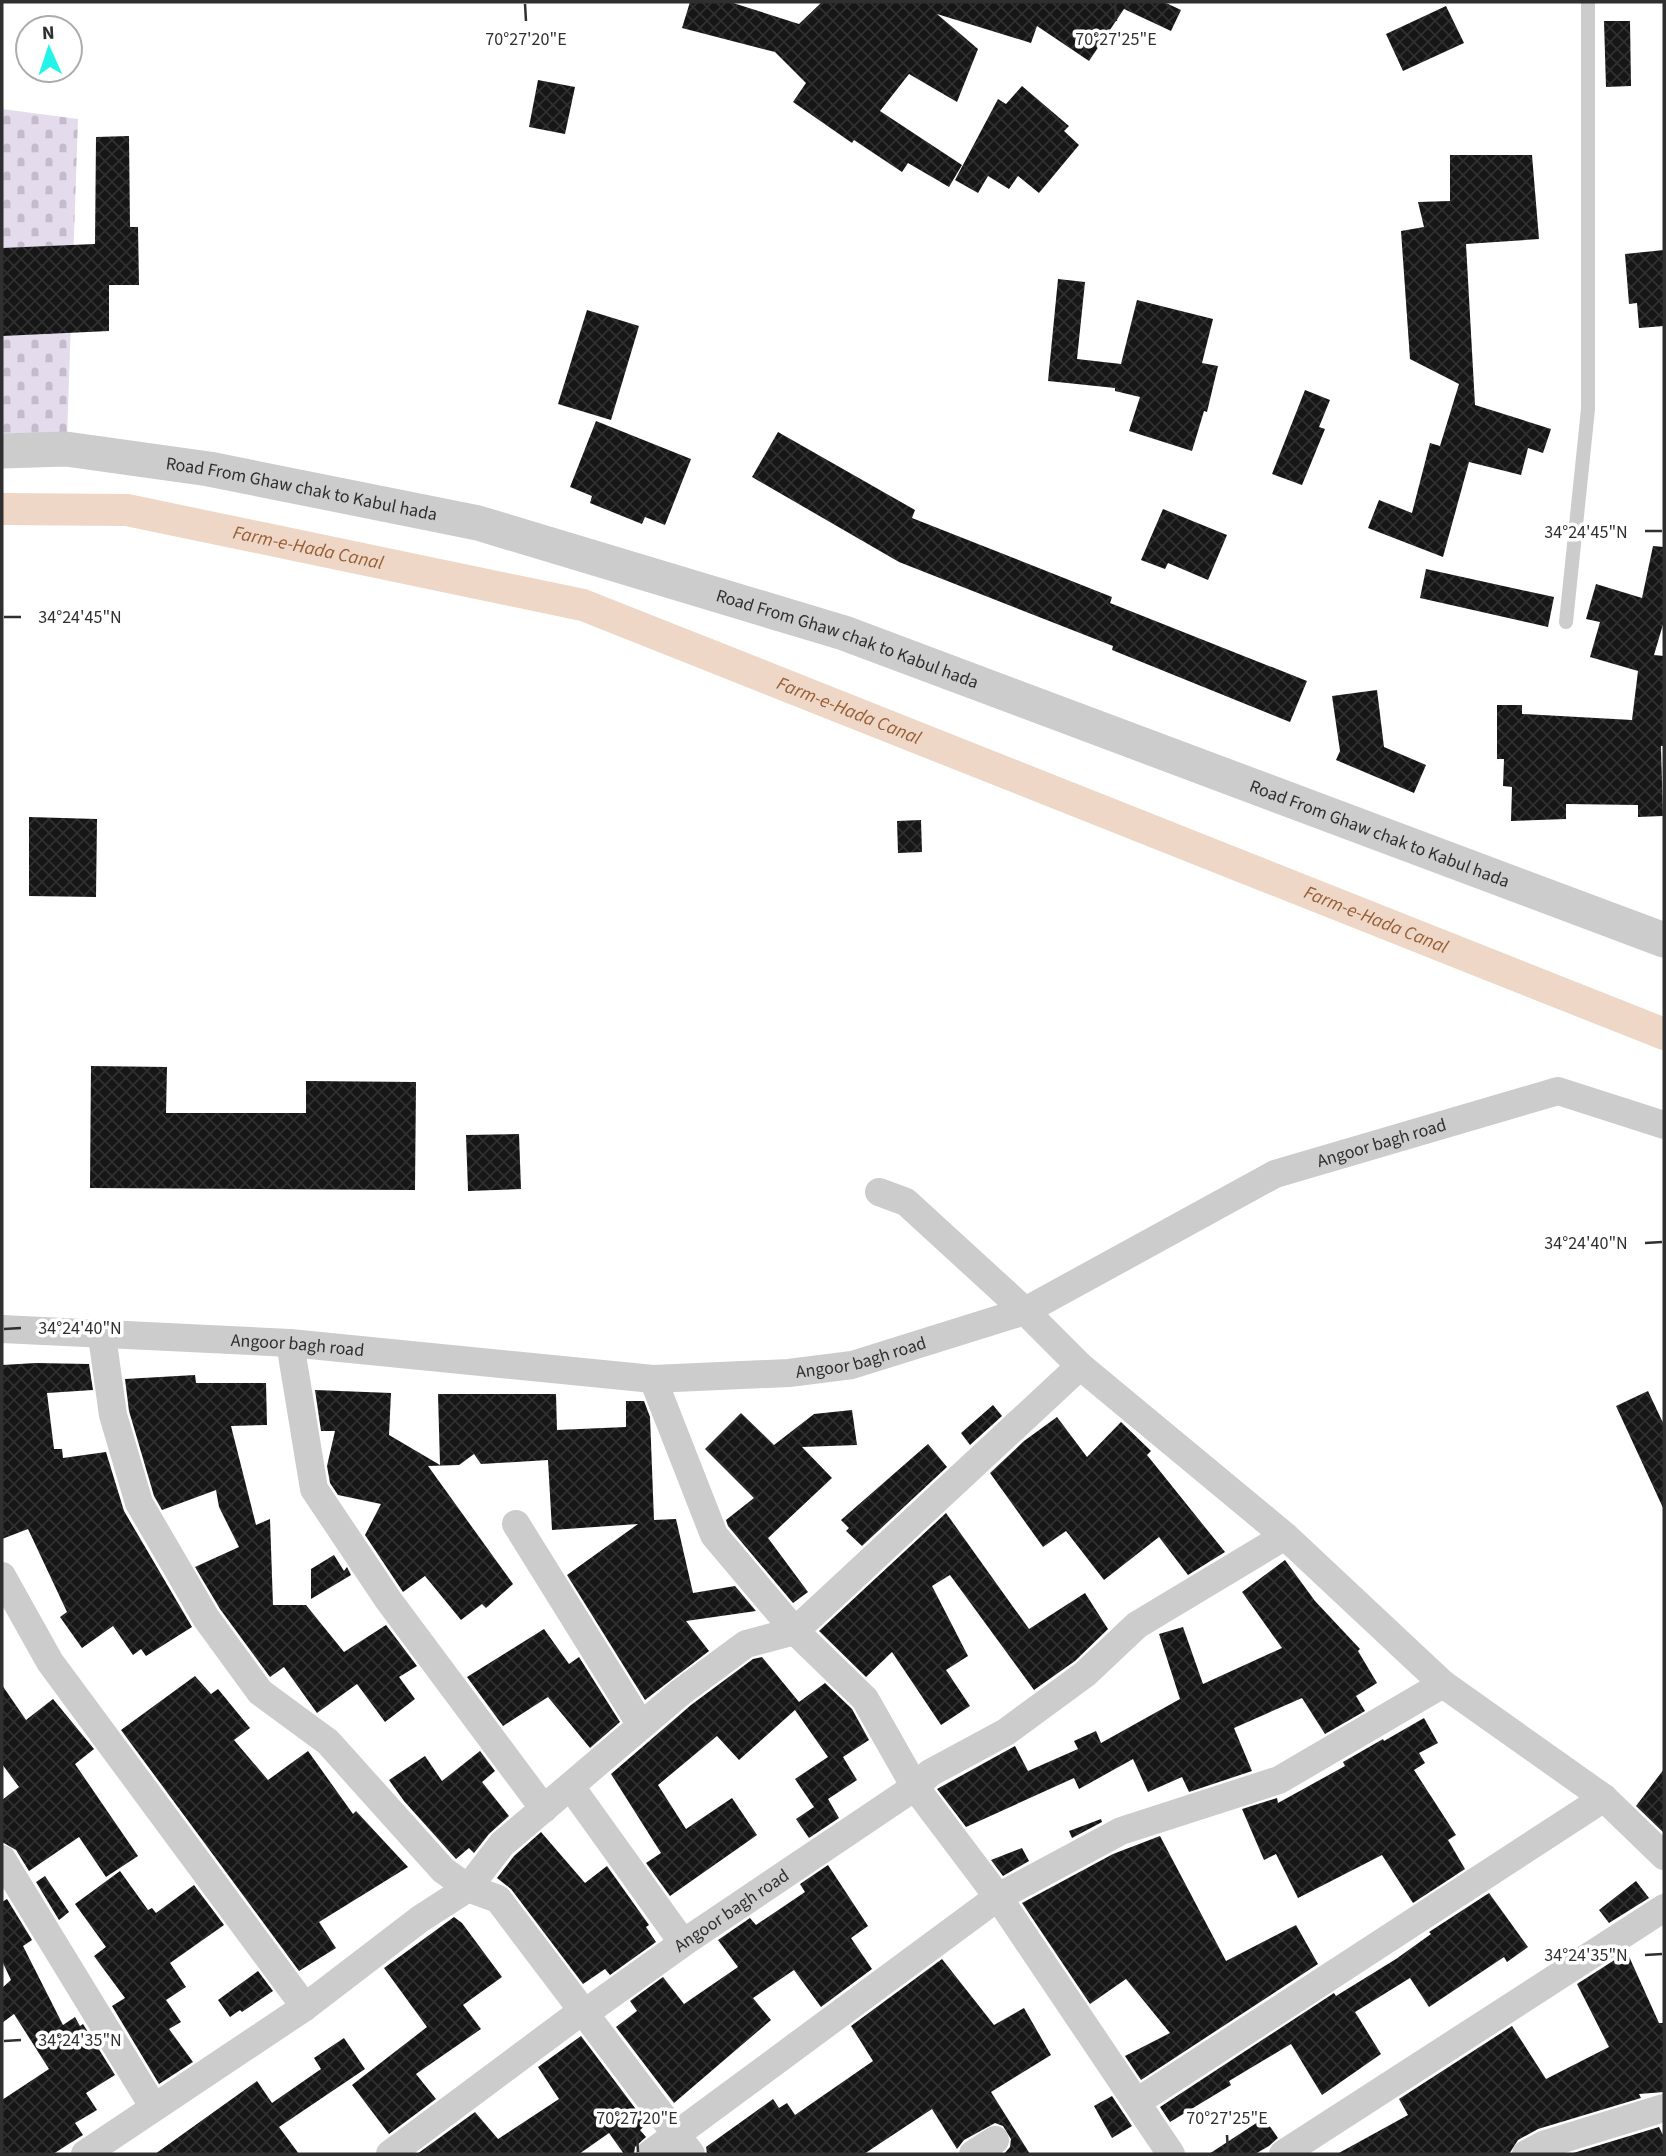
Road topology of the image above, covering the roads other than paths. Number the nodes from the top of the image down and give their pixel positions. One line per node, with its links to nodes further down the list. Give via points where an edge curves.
1 (1588, 2): 3 (lane, via 1588,409)
2 (2, 451): 4 (street, Road From Ghaw chak to Kabul hada, via 66,449 209,469 478,523 844,633)
3 (1566, 622)
4 (1664, 940)
5 (1664, 1125): 7 (street, Angoor bagh road, via 1558,1091 1275,1174)
6 (879, 1192): 7 (street, via 906,1202)
7 (1025, 1311): 11 (street); 12 (street, Angoor bagh road, via 852,1365 789,1373)
8 (2, 1329): 9 (street, Angoor bagh road)
9 (102, 1336): 10 (street, Angoor bagh road); 25 (street, via 113,1415 139,1503 206,1618 260,1692 328,1742 443,1870)
10 (290, 1343): 12 (street, Angoor bagh road); 22 (street, via 314,1489 389,1601)
11 (1080, 1366): 14 (street); 16 (street)
12 (653, 1379): 16 (street, via 714,1535)
13 (516, 1524): 18 (street)
14 (1285, 1536): 17 (street); 20 (street, Angoor bagh road, via 1137,1625 1085,1674 1006,1732 930,1773)
15 (2, 1576): 29 (street, via 50,1662)
16 (795, 1631): 18 (street, via 746,1644); 20 (street, via 865,1699)
17 (1443, 1684): 21 (street); 26 (street, via 1279,1780 1121,1831)
18 (641, 1725): 19 (street)
19 (571, 1787): 22 (street); 28 (street)
20 (915, 1787): 26 (street); 28 (street, Angoor bagh road)
21 (1604, 1798): 23 (street); 31 (street)
22 (544, 1809): 25 (street, via 502,1844)
23 (1664, 1856)
24 (2, 1859): 32 (street)
25 (468, 1888): 29 (street); 30 (street, via 498,1899)
26 (998, 1897): 31 (street); 34 (street)
27 (1664, 1908): 39 (street)
28 (683, 1943): 30 (street, Angoor bagh road)
29 (305, 2007): 32 (street)
30 (582, 2011): 34 (street); 36 (street, Angoor bagh road)
31 (1137, 2102): 38 (street)
32 (153, 2106): 35 (street)
33 (1664, 2108): 40 (street)
34 (683, 2145): 37 (street)
35 (85, 2154)
36 (390, 2154)
37 (650, 2154)
38 (1171, 2154)
39 (1283, 2154)
40 (1526, 2154)

